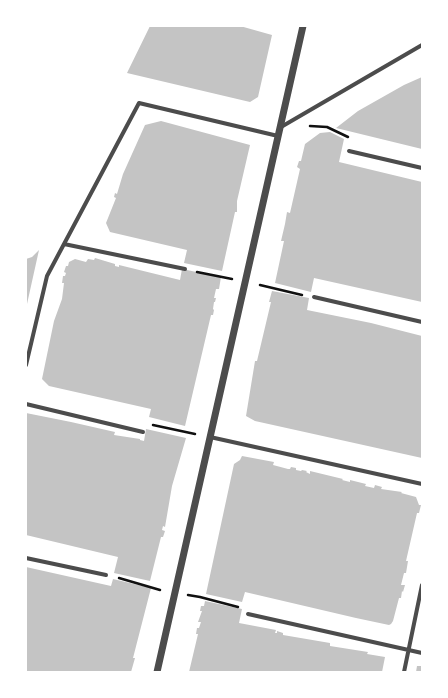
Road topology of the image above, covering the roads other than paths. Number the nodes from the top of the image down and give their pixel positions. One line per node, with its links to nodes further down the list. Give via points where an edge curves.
1 (303, 26): 3 (street)
2 (422, 45): 3 (street)
3 (283, 126): 4 (street)
4 (278, 136): 7 (street, via 139,103); 14 (street)
5 (349, 151): 6 (street)
6 (422, 168)
7 (64, 244): 8 (street); 11 (street, via 47,276)
8 (185, 269)
9 (314, 298): 10 (street)
10 (422, 322)
11 (26, 365)
12 (26, 404): 13 (street)
13 (143, 432)
14 (209, 437): 15 (street); 22 (street)
15 (422, 484)
16 (26, 558): 17 (street)
17 (106, 575)
18 (422, 585): 20 (street)
19 (248, 614): 20 (street)
20 (408, 650): 21 (street); 23 (street)
21 (422, 653)
22 (157, 672)
23 (404, 672)

